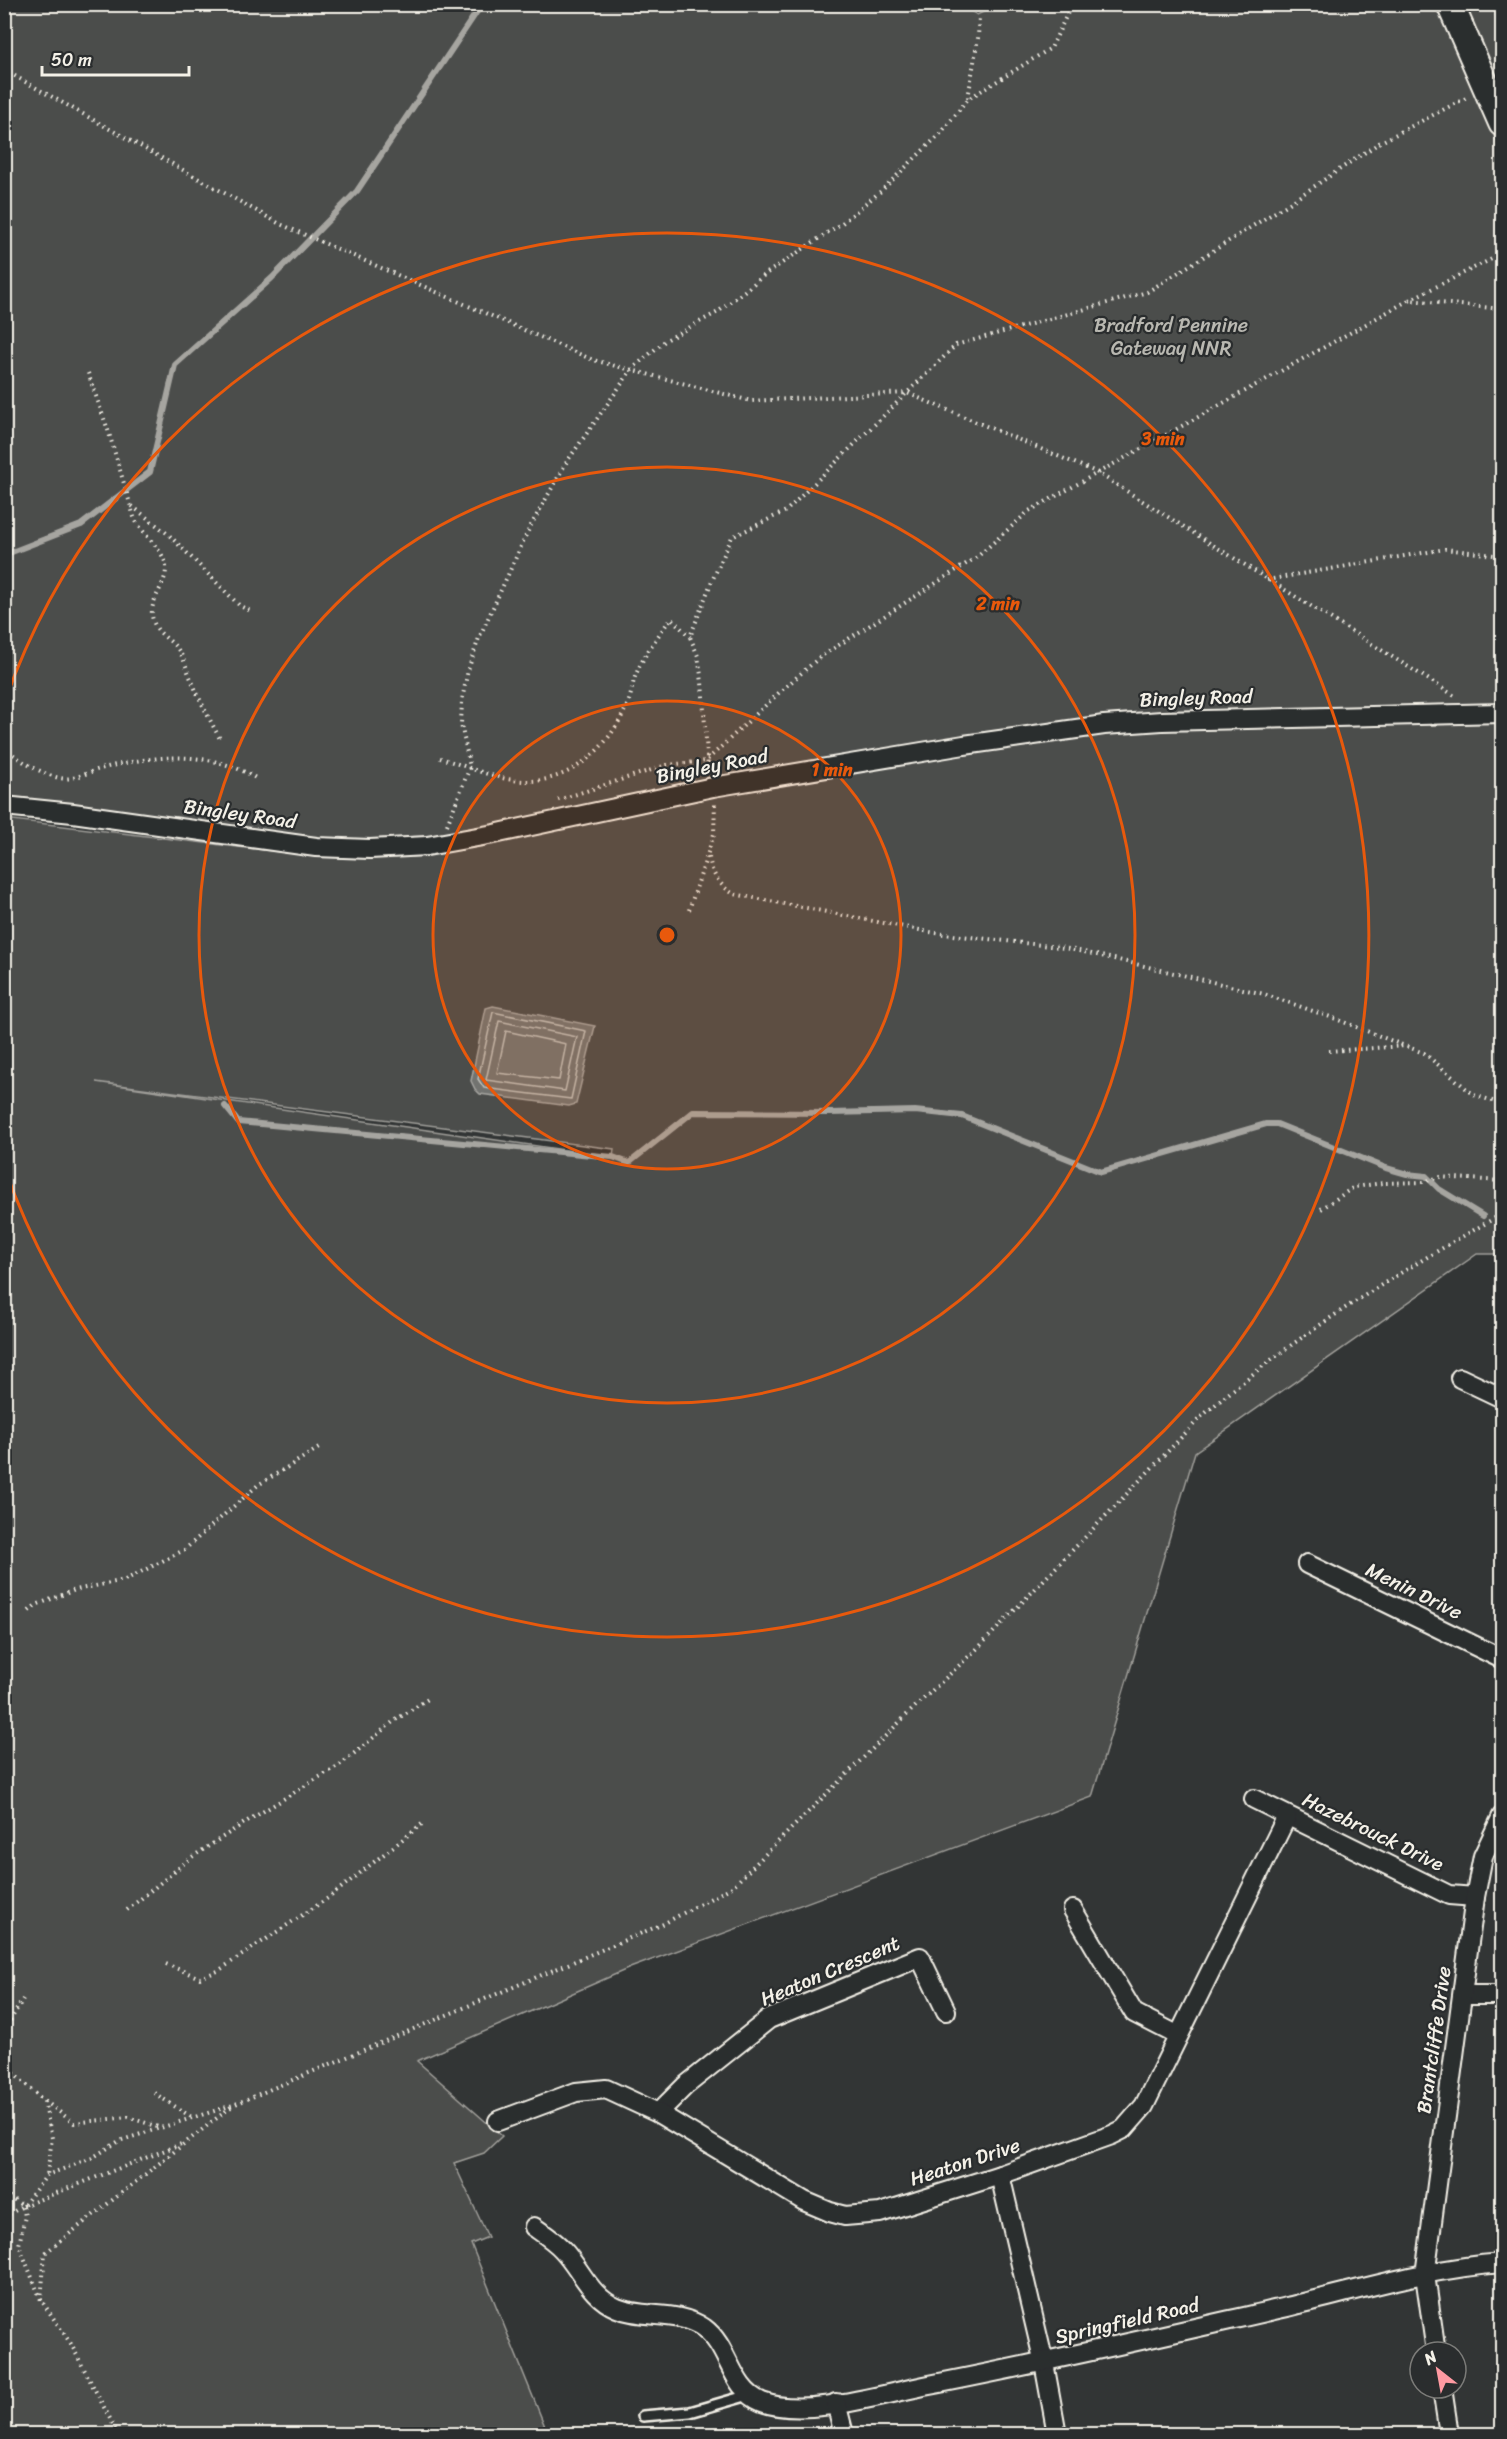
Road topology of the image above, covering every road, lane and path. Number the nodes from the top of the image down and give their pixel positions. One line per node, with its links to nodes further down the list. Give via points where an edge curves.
1 (1072, 4): 8 (path, via 1051,48)
2 (1450, 4): 7 (street)
3 (1489, 4): 5 (path)
4 (979, 16): 8 (path)
5 (1503, 22)
6 (4, 70): 13 (path, via 280,224 593,360)
7 (1486, 88): 9 (street); 15 (path, via 1379,143 1147,292 956,345)
8 (968, 99): 13 (path, via 912,163 842,223 767,273 718,312 666,340)
9 (1503, 123)
10 (1503, 254): 11 (path)
11 (1409, 300): 12 (path); 16 (path)
12 (1503, 309)
13 (632, 369): 15 (path, via 751,401); 28 (path, via 539,510 479,638 468,670 460,724)
14 (87, 373): 17 (path)
15 (907, 393): 16 (path); 21 (path, via 786,511 732,537)
16 (1096, 472): 19 (path); 27 (path, via 1029,511 977,557 820,657)
17 (130, 504): 20 (path, via 168,534 240,606); 24 (path, via 138,526 164,558 166,567 151,611 155,627 181,653)
18 (1503, 556): 19 (path, via 1445,549)
19 (1266, 580): 23 (path)
20 (253, 612)
21 (690, 637): 27 (path, via 702,682); 28 (path, via 671,618 636,674 629,702 613,733 584,763 562,773 525,781)
22 (1503, 713): 23 (street, Bingley Road)
23 (1483, 714): 30 (street, Bingley Road, via 1104,725)
24 (220, 739)
25 (4, 747): 29 (path, via 23,762 62,779 157,758 218,761)
26 (440, 758): 28 (path)
27 (706, 761): 30 (path); 31 (path, via 668,765)
28 (470, 767): 33 (path, via 446,827)
29 (257, 779)
30 (713, 787): 32 (street, Bingley Road, via 494,834 427,846 370,849 316,848); 34 (path, via 716,814)
31 (549, 802)
32 (4, 806)
33 (457, 825)
34 (708, 855): 35 (path); 36 (path, via 716,879 734,894 935,933 1084,952 1264,994)
35 (689, 910)
36 (1405, 1046): 37 (path); 38 (path, via 1424,1053 1474,1095)
37 (1329, 1051)
38 (1503, 1104)
39 (1503, 1181): 40 (path, via 1439,1177 1424,1182 1354,1187)
40 (1321, 1209)
41 (1503, 1214): 66 (path, via 1384,1282 1231,1390 980,1646 732,1887 663,1924)
42 (1460, 1378): 43 (street)
43 (1503, 1398)
44 (319, 1448): 46 (path, via 258,1485 184,1550 125,1580 75,1590)
45 (1306, 1564): 47 (street, Menin Drive)
46 (29, 1611)
47 (1503, 1659)
48 (428, 1699): 54 (path, via 341,1764 192,1857)
49 (1254, 1799): 50 (street, Hazebrouck Drive)
50 (1287, 1816): 53 (street, Hazebrouck Drive, via 1449,1894); 62 (street, Heaton Drive)
51 (1503, 1816): 53 (street, Brantcliffe Drive, via 1483,1856)
52 (422, 1824): 56 (path, via 331,1896 218,1971 200,1978)
53 (1475, 1897): 57 (street, Brantcliffe Drive)
54 (127, 1910)
55 (1073, 1910): 62 (street, via 1134,2013)
56 (166, 1964)
57 (1464, 1995): 58 (street); 79 (street, Brantcliffe Drive)
58 (1503, 1995)
59 (23, 1999): 61 (path)
60 (946, 2011): 67 (street, Heaton Crescent, via 920,1957 769,2019 685,2086)
61 (4, 2031)
62 (1177, 2035): 73 (street, Heaton Drive, via 1144,2106 1125,2129)
63 (4, 2065): 65 (path)
64 (154, 2093): 68 (path)
65 (44, 2101): 70 (path, via 74,2123 128,2117); 72 (path, via 52,2138)
66 (233, 2105): 68 (path); 71 (path)
67 (658, 2113): 69 (street, Heaton Drive, via 606,2089 576,2092); 73 (street, Heaton Drive, via 804,2200 845,2216 880,2213)
68 (193, 2118): 70 (path)
69 (498, 2121)
70 (162, 2128): 72 (path, via 119,2141 93,2158)
71 (186, 2142): 75 (path); 80 (path, via 45,2253)
72 (47, 2175): 75 (path)
73 (1000, 2175): 82 (street)
74 (4, 2193): 75 (path)
75 (22, 2206): 76 (path); 80 (path, via 25,2216 19,2245)
76 (4, 2217)
77 (534, 2228): 83 (street, via 564,2251 604,2301 624,2310 695,2322 707,2330 734,2374)
78 (1503, 2263): 79 (street, Springfield Road)
79 (1425, 2275): 81 (street, Brantcliffe Drive); 82 (street, Springfield Road)
80 (41, 2300): 87 (path, via 71,2344)
81 (1434, 2340)
82 (1044, 2363): 85 (street, Springfield Road); 89 (street)
83 (755, 2398): 85 (street, Springfield Road, via 792,2408); 86 (lane, via 690,2412)
84 (1444, 2400): 90 (street)
85 (836, 2403): 88 (street)
86 (643, 2416)
87 (118, 2434)
88 (844, 2434)
89 (1057, 2434)
90 (1449, 2434)

